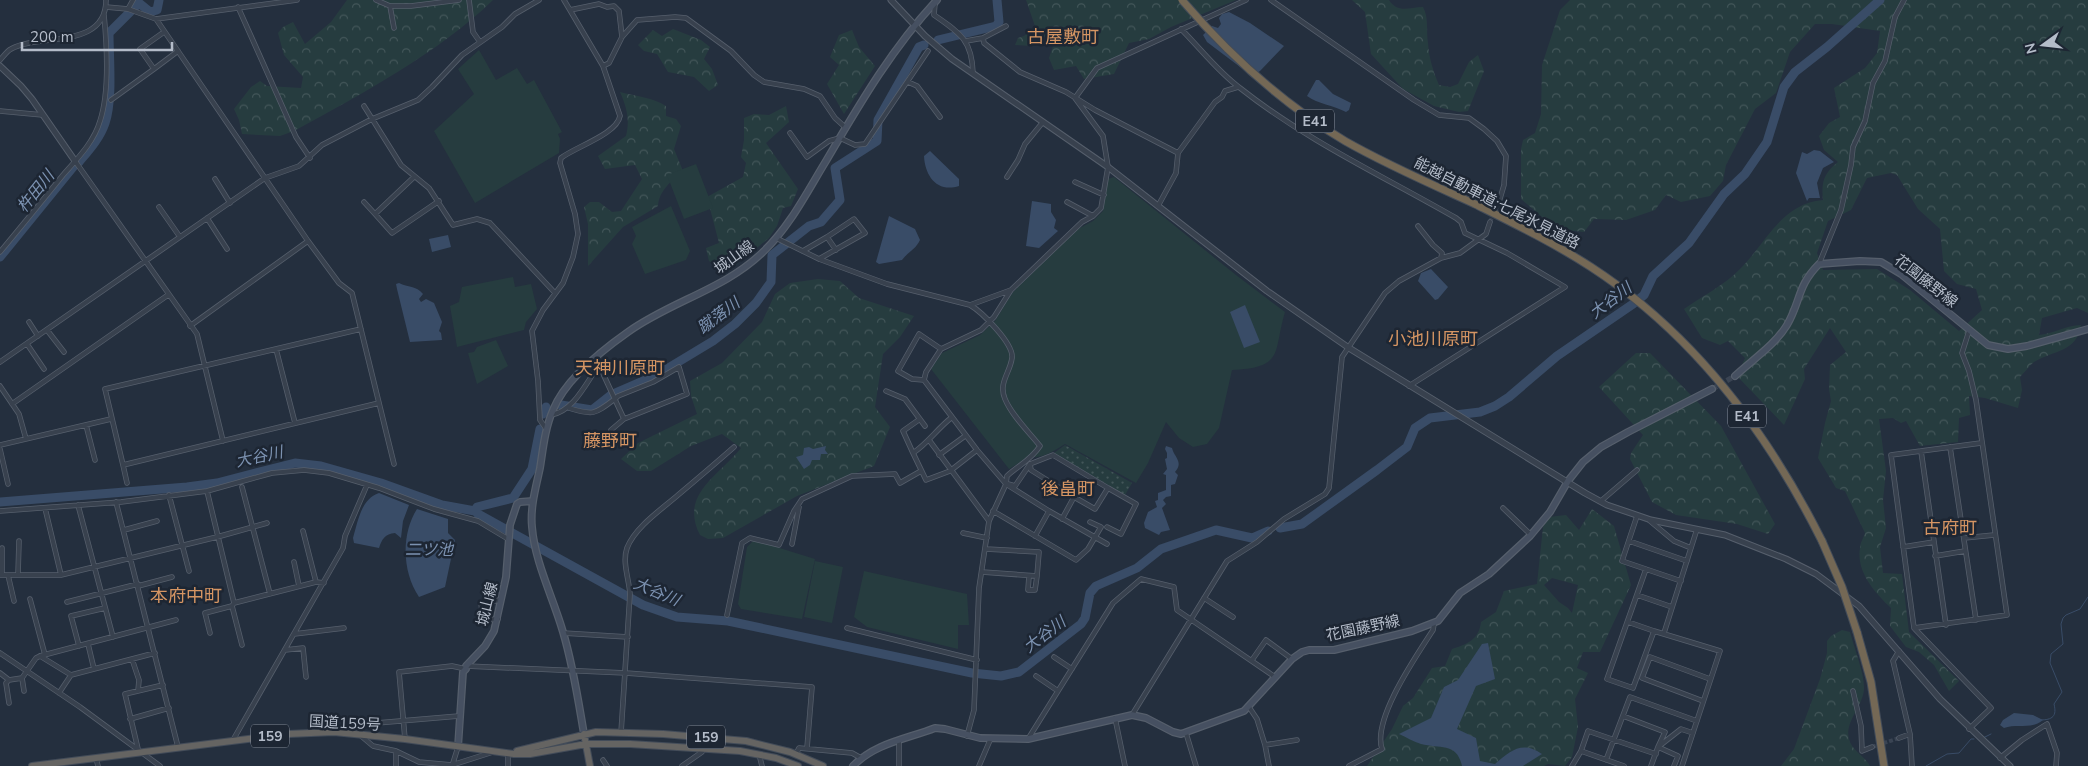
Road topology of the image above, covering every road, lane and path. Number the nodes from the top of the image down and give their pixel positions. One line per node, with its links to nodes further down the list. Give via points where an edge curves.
1 (106, 0): 18 (street)
2 (133, 0): 20 (street)
3 (297, 0): 19 (street)
4 (376, 0): 16 (street)
5 (459, 0): 16 (street)
6 (469, 0): 32 (street, via 473,32)
7 (539, 0): 32 (street, via 515,14)
8 (564, 0): 21 (street)
9 (604, 0): 17 (street)
10 (891, 0): 24 (street)
11 (1182, 0): 364 (highway, 能越自動車道;七尾氷見道路 / E41, bridge, via 1238,60 1289,103 1375,157 1561,248 1620,287 1693,351 1739,405 1784,470 1822,541 1842,587 1873,689)
12 (1246, 0): 27 (street)
13 (1271, 0): 66 (street, via 1414,100 1439,115 1469,118 1484,129 1506,156 1504,185)
14 (1904, 0): 87 (street, via 1895,17 1885,61 1873,84 1865,121 1853,147 1839,216)
15 (936, 1): 24 (main road, 城山線); 31 (street, via 934,15)
16 (390, 6): 26 (street)
17 (602, 6): 21 (street); 29 (street, via 614,6 619,11)
18 (106, 7): 20 (street); 22 (street)
19 (238, 7): 23 (street); 54 (street, via 296,137)
20 (131, 10): 23 (street)
21 (570, 10): 37 (street)
22 (104, 15): 35 (street, via 77,37 12,49); 55 (street, via 105,106 91,141)
23 (156, 19): 28 (street)
24 (914, 25): 39 (street); 50 (main road, 城山線)
25 (1006, 26): 30 (street)
26 (394, 28)
27 (1181, 29): 41 (street); 42 (street, via 1097,68)
28 (164, 32): 33 (street); 38 (street, via 140,49)
29 (622, 37): 37 (street, via 609,63); 50 (street, via 637,20 686,18 731,51 764,82 804,89 820,96)
30 (983, 38): 31 (street); 42 (street, via 984,43 1020,72)
31 (966, 40): 39 (street, via 972,56)
32 (480, 42): 48 (street, via 462,55 418,100)
33 (178, 51): 38 (street); 59 (street)
34 (928, 51): 40 (street)
35 (0, 60)
36 (0, 66): 46 (street, via 21,86)
37 (603, 66): 89 (street, via 620,118 601,136 561,158 578,234 563,283)
38 (154, 69): 43 (street)
39 (973, 74): 49 (street)
40 (908, 82): 47 (street, via 917,86); 52 (street, via 866,144 855,145)
41 (1238, 87): 53 (street, via 1225,91 1215,102); 78 (street, via 1332,151 1456,218 1465,233)
42 (1075, 98): 53 (street); 56 (street, via 1103,136)
43 (111, 100)
44 (364, 106): 48 (street)
45 (0, 111): 46 (street)
46 (43, 115): 55 (street)
47 (940, 117)
48 (372, 119): 54 (street, via 322,145); 57 (street, via 401,166)
49 (1042, 122): 56 (street); 58 (street, via 1025,144)
50 (846, 128): 52 (main road, 城山線)
51 (790, 133): 52 (street, via 807,157 829,141)
52 (840, 138): 77 (main road, 城山線)
53 (1178, 153): 68 (street, via 1176,173)
54 (310, 158): 59 (street, via 299,166)
55 (75, 161): 83 (street); 86 (street)
56 (1108, 167): 62 (street); 68 (street)
57 (414, 177): 64 (street, via 429,188); 70 (street)
58 (1007, 177)
59 (265, 178): 67 (street); 79 (street)
60 (215, 179): 67 (street)
61 (1075, 182): 62 (street)
62 (1104, 195): 71 (street, via 1101,208)
63 (364, 202): 70 (street)
64 (439, 202): 70 (street, via 392,233); 89 (street, via 454,226 477,219 490,223)
65 (1067, 202): 71 (street)
66 (1498, 202)
67 (230, 203): 72 (street)
68 (1158, 206): 101 (street, via 1267,291)
69 (159, 207): 75 (street)
70 (375, 214)
71 (1093, 216): 88 (street, via 1082,222)
72 (207, 218): 75 (street); 80 (street)
73 (1490, 222): 78 (street, via 1486,234)
74 (1418, 226): 85 (street, via 1442,254)
75 (180, 237): 86 (street)
76 (826, 237): 81 (street); 81 (street, via 854,219 865,233); 82 (street)
77 (776, 238): 82 (street); 105 (main road, 城山線, via 747,266 629,331)
78 (1478, 240): 85 (street, via 1460,253); 113 (street, via 1565,286)
79 (308, 241): 94 (street); 95 (street, via 339,283 352,293)
80 (227, 249)
81 (836, 250): 84 (street)
82 (803, 251): 84 (street)
83 (0, 252)
84 (819, 258): 91 (street, via 887,284)
85 (1441, 258): 101 (street, via 1399,281 1385,293)
86 (144, 262): 90 (street); 97 (street)
87 (1819, 264): 98 (main road, 花園藤野線, via 1881,262 1901,274); 110 (main road, via 1806,277 1788,323 1778,338)
88 (1011, 290): 91 (street); 93 (street)
89 (555, 293): 128 (street, via 532,331 540,420)
90 (168, 295): 94 (street); 118 (street)
91 (970, 304): 93 (street)
92 (28, 322): 99 (street)
93 (989, 322): 102 (street, via 981,330); 143 (street, via 1011,348 1012,356 1002,387 1005,399 1040,446)
94 (190, 326): 108 (street, via 197,334)
95 (361, 329): 103 (street); 117 (street)
96 (2088, 329): 98 (main road, 花園藤野線, via 2008,349 1988,345)
97 (47, 330): 99 (street); 104 (street)
98 (1968, 331): 134 (street, via 1962,352 1973,385)
99 (38, 336): 100 (street)
100 (27, 344): 106 (street); 109 (street)
101 (1349, 348): 113 (street); 226 (street, via 1341,358 1329,488 1325,494 1284,519 1258,542 1227,561)
102 (941, 349): 111 (street); 111 (street, via 919,334 898,371 912,379)
103 (276, 350): 108 (street); 125 (street)
104 (64, 352)
105 (596, 357): 107 (street); 120 (main road, 城山線, via 563,393)
106 (0, 362)
107 (599, 365): 116 (street); 119 (street)
108 (206, 367): 122 (street, via 105,390); 133 (street)
109 (44, 368)
110 (1735, 376)
111 (924, 380): 121 (street)
112 (0, 386): 118 (street)
113 (1409, 386): 151 (street)
114 (1712, 389): 151 (main road, via 1601,447)
115 (886, 390): 124 (street, via 905,399)
116 (616, 397): 119 (street, via 588,414); 123 (street); 123 (street, via 653,382 678,367 687,394)
117 (379, 403): 125 (street); 145 (street)
118 (12, 404): 131 (street, via 19,414)
119 (570, 406): 120 (street)
120 (551, 415): 128 (main road, 城山線)
121 (951, 418): 130 (street); 132 (street)
122 (110, 419): 126 (street); 147 (street)
123 (624, 419): 129 (street)
124 (920, 419): 127 (street); 141 (street, via 904,432)
125 (295, 423): 133 (street)
126 (86, 425): 131 (street); 144 (street)
127 (925, 426)
128 (547, 430): 162 (main road, 城山線)
129 (611, 430)
130 (965, 436): 139 (street); 142 (street)
131 (26, 439): 135 (street)
132 (929, 440): 141 (street); 142 (street)
133 (223, 441): 147 (street)
134 (1981, 443): 137 (street); 185 (street)
135 (0, 445)
136 (734, 447): 252 (street, via 664,505 627,547)
137 (1950, 447): 140 (street); 191 (street)
138 (0, 449): 153 (street)
139 (977, 450): 150 (street); 154 (street)
140 (1921, 451): 194 (street); 198 (street, via 1891,455)
141 (913, 453): 149 (street)
142 (939, 455): 150 (street)
143 (1032, 458): 146 (street); 154 (street, via 1007,476)
144 (95, 460)
145 (394, 464)
146 (1030, 464): 154 (street, via 1015,486); 157 (street, via 1053,455); 160 (street, via 1031,470)
147 (123, 465): 152 (street)
148 (1637, 470): 163 (street)
149 (921, 471): 150 (street, via 926,480); 161 (street, via 900,483 895,474 852,476)
150 (950, 471): 175 (street)
151 (1568, 481): 163 (street); 184 (main road, via 1550,512)
152 (127, 483)
153 (8, 484)
154 (1006, 484): 169 (street); 170 (street)
155 (367, 485): 158 (street, via 329,473 293,470); 188 (street, via 478,521); 220 (street, via 343,548)
156 (242, 488): 178 (street)
157 (1108, 488): 160 (street, via 1095,509); 179 (street, via 1136,504 1121,534)
158 (207, 491): 159 (street); 187 (street)
159 (169, 495): 164 (street); 197 (street)
160 (1074, 497): 172 (street)
161 (802, 499): 195 (street); 234 (street, via 779,545 750,538 742,543)
162 (533, 501): 188 (main road, 城山線, via 517,504); 249 (main road, 城山線, via 534,541)
163 (1601, 501): 171 (street)
164 (116, 502): 165 (street); 181 (street)
165 (78, 505): 166 (street); 207 (street)
166 (45, 508): 168 (street); 214 (street)
167 (1502, 508): 184 (street)
168 (0, 511)
169 (993, 511): 175 (street); 186 (street)
170 (1048, 511): 172 (street); 186 (street)
171 (1637, 516): 173 (street); 193 (street)
172 (1062, 518): 189 (street)
173 (1648, 519): 180 (street); 200 (street, via 1674,541)
174 (157, 521): 181 (street)
175 (989, 521): 190 (street)
176 (1090, 522): 189 (street, via 1100,527)
177 (267, 523): 178 (street)
178 (253, 527): 187 (street); 224 (street)
179 (1107, 528)
180 (1697, 529): 200 (street); 258 (street, via 1734,538 1816,574 1859,606)
181 (124, 530): 204 (street)
182 (303, 531): 219 (street)
183 (963, 533): 190 (street)
184 (1531, 535): 241 (main road, via 1489,574 1460,592)
185 (1994, 535): 191 (street); 239 (street, via 2007,615)
186 (1035, 536): 189 (street, via 1076,560)
187 (217, 537): 197 (street); 231 (street)
188 (508, 537): 228 (main road, 城山線)
189 (1095, 537): 196 (street)
190 (987, 538): 201 (street)
191 (1964, 538): 202 (street)
192 (18, 541): 213 (street)
193 (1629, 541): 205 (street); 208 (street, via 1622,561)
194 (1934, 542): 198 (street); 203 (street)
195 (792, 544)
196 (1107, 544)
197 (182, 545): 204 (street); 209 (street)
198 (1903, 547): 246 (street)
199 (2, 548): 211 (street)
200 (1691, 548): 205 (street)
201 (986, 549): 210 (street); 216 (street, via 1039,552)
202 (1966, 551): 203 (street); 239 (street)
203 (1936, 556): 242 (street)
204 (131, 557): 207 (street); 221 (street)
205 (1687, 561): 218 (street)
206 (294, 562): 222 (street)
207 (95, 566): 214 (street); 223 (street)
208 (1646, 569): 218 (street); 225 (street)
209 (189, 571)
210 (982, 572): 215 (street); 265 (street)
211 (1, 575): 212 (street)
212 (8, 575): 213 (street); 229 (street)
213 (18, 575): 214 (street)
214 (61, 575)
215 (1029, 576): 216 (street); 216 (street, via 1028,590 1035,590)
216 (1037, 576)
217 (172, 577): 221 (street)
218 (1681, 581): 232 (street)
219 (316, 582): 220 (street); 222 (street)
220 (324, 583): 251 (street)
221 (138, 585): 223 (street); 243 (street)
222 (299, 586): 224 (street)
223 (101, 593): 230 (street); 233 (street)
224 (270, 594): 231 (street)
225 (1637, 595): 232 (street); 240 (street)
226 (1204, 598): 235 (street); 238 (street)
227 (30, 599): 261 (street)
228 (502, 600): 236 (main road, 城山線); 236 (street, via 481,603 483,620)
229 (14, 601)
230 (68, 602)
231 (233, 604): 248 (street, via 205,613); 255 (street)
232 (1672, 607): 250 (street)
233 (105, 608): 253 (street); 256 (street, via 71,616)
234 (727, 615)
235 (1233, 617)
236 (498, 619): 268 (main road, 城山線, via 486,646)
237 (176, 620): 243 (street)
238 (1190, 620): 266 (street); 272 (street, via 1177,610 1174,587 1141,579 1113,603); 292 (street)
239 (1976, 620): 242 (street)
240 (1628, 622): 247 (street); 247 (street, via 1607,680 1633,688)
241 (1434, 624): 267 (main road, 花園藤野線, via 1334,650 1309,650); 358 (street, via 1397,686 1379,737 1382,749)
242 (1946, 625): 246 (street)
243 (149, 627): 253 (street); 259 (street)
244 (344, 628): 251 (street)
245 (847, 628): 265 (street)
246 (1914, 628): 299 (street, via 1991,708)
247 (1654, 631): 250 (street)
248 (210, 633)
249 (563, 633): 252 (street); 271 (main road, 城山線)
250 (1664, 633): 280 (street, via 1720,651)
251 (294, 634): 257 (street)
252 (628, 636): 274 (street)
253 (113, 637): 254 (street)
254 (88, 644): 256 (street); 269 (street)
255 (242, 645)
256 (79, 646): 261 (street)
257 (285, 650): 277 (street, via 303,648); 315 (street)
258 (1899, 651): 299 (street); 306 (street, via 1893,661)
259 (155, 652): 264 (street); 282 (street)
260 (0, 653): 270 (street)
261 (45, 655): 262 (street)
262 (40, 656): 270 (street); 275 (street)
263 (1054, 657): 272 (street)
264 (132, 659): 269 (street); 284 (street, via 139,680)
265 (977, 660): 309 (street, via 974,710)
266 (1252, 660): 267 (street, via 1266,640); 278 (street)
267 (1292, 660): 278 (main road, 花園藤野線)
268 (466, 668): 271 (street); 293 (main road, via 462,672); 297 (street, via 452,666 399,672)
269 (94, 669): 275 (street)
270 (28, 670): 279 (street); 287 (street)
271 (573, 670): 274 (street); 304 (main road, 城山線)
272 (1072, 670): 285 (street)
273 (0, 673): 281 (street)
274 (626, 673): 301 (street); 325 (street, via 812,686)
275 (71, 675): 287 (street)
276 (1036, 676): 285 (street)
277 (306, 677)
278 (1275, 677): 290 (main road, 花園藤野線)
279 (22, 678): 281 (street); 283 (street)
280 (1710, 679): 288 (street); 288 (street, via 1650,657 1642,678)
281 (9, 680): 289 (street, via 6,683)
282 (163, 685): 284 (street); 291 (street)
283 (24, 691)
284 (138, 691): 296 (street, via 125,694)
285 (1058, 691): 313 (street)
286 (1853, 691): 323 (street, via 1861,726 1862,751)
287 (59, 693): 326 (street)
288 (1703, 701): 298 (street)
289 (9, 703)
290 (1249, 707): 305 (main road, 花園藤野線); 319 (street, via 1257,719)
291 (169, 708): 296 (street); 320 (street)
292 (1132, 715): 295 (main road); 305 (main road)
293 (459, 716): 297 (street); 321 (main road)
294 (1622, 716): 298 (street, via 1630,698); 300 (street); 314 (street)
295 (1115, 718): 313 (main road); 355 (street)
296 (130, 719): 326 (street)
297 (403, 720): 303 (street, via 352,725); 312 (street)
298 (1696, 721): 302 (street)
299 (1970, 729): 336 (street)
300 (1664, 732): 308 (street); 322 (street)
301 (621, 733): 304 (highway, 159); 332 (highway, 159, via 746,741)
302 (1693, 733): 308 (street, via 1681,729); 363 (street)
303 (347, 734): 307 (highway, 国道159号 / 159); 315 (highway, 国道159号 / 159, via 288,734)
304 (584, 734): 318 (highway); 330 (highway, 国道159号 / 159)
305 (1186, 734): 356 (street)
306 (1910, 734): 311 (street); 365 (street)
307 (360, 735): 312 (highway, 国道159号 / 159); 327 (street, via 373,746)
308 (1673, 735): 322 (street)
309 (967, 736): 310 (main road); 316 (main road, via 935,728)
310 (991, 738): 313 (main road); 354 (street)
311 (1899, 738)
312 (405, 739): 321 (highway, 国道159号 / 159)
313 (1028, 739)
314 (1614, 739): 328 (street, via 1588,731); 333 (street); 338 (street)
315 (233, 740): 320 (highway, 国道159号 / 159)
316 (899, 740): 335 (main road); 353 (street)
317 (1296, 740): 319 (street)
318 (586, 744): 324 (highway, 159); 330 (highway, 国道159号 / 159, via 530,754); 346 (highway)
319 (1265, 745): 357 (street)
320 (178, 746): 326 (highway, 国道159号 / 159)
321 (458, 747): 329 (highway, 国道159号 / 159); 344 (street)
322 (1658, 747): 333 (street); 362 (street, via 1678,756)
323 (1872, 747)
324 (702, 748): 331 (highway, 159); 348 (street, via 702,752)
325 (807, 748): 332 (street, via 799,748); 335 (street, via 852,753)
326 (140, 750): 334 (highway, 国道159号 / 159); 342 (street)
327 (396, 751): 339 (street); 343 (street)
328 (1581, 751): 338 (street); 359 (street)
329 (495, 752): 330 (highway, 国道159号 / 159); 344 (street)
330 (508, 753): 345 (street)
331 (759, 754): 349 (street); 350 (highway, 159)
332 (796, 754): 351 (highway, 159)
333 (1656, 754): 361 (street)
334 (96, 758): 340 (highway, 国道159号 / 159); 341 (street)
335 (861, 758): 352 (main road)
336 (2000, 758): 366 (street); 367 (street, via 2048,724 2057,752)
337 (603, 760): 347 (street)
338 (1606, 760): 360 (street)
339 (419, 764): 344 (street)
340 (32, 766)
341 (98, 766)
342 (160, 766)
343 (396, 766)
344 (452, 766)
345 (508, 766)
346 (590, 766)
347 (607, 766)
348 (682, 766)
349 (761, 766)
350 (798, 766)
351 (824, 766)
352 (854, 766)
353 (899, 766)
354 (979, 766)
355 (1125, 766)
356 (1196, 766)
357 (1269, 766)
358 (1349, 766)
359 (1572, 766)
360 (1624, 766)
361 (1651, 766)
362 (1674, 766)
363 (1682, 766)
364 (1884, 766)
365 (1912, 766)
366 (2010, 766)
367 (2056, 766)

